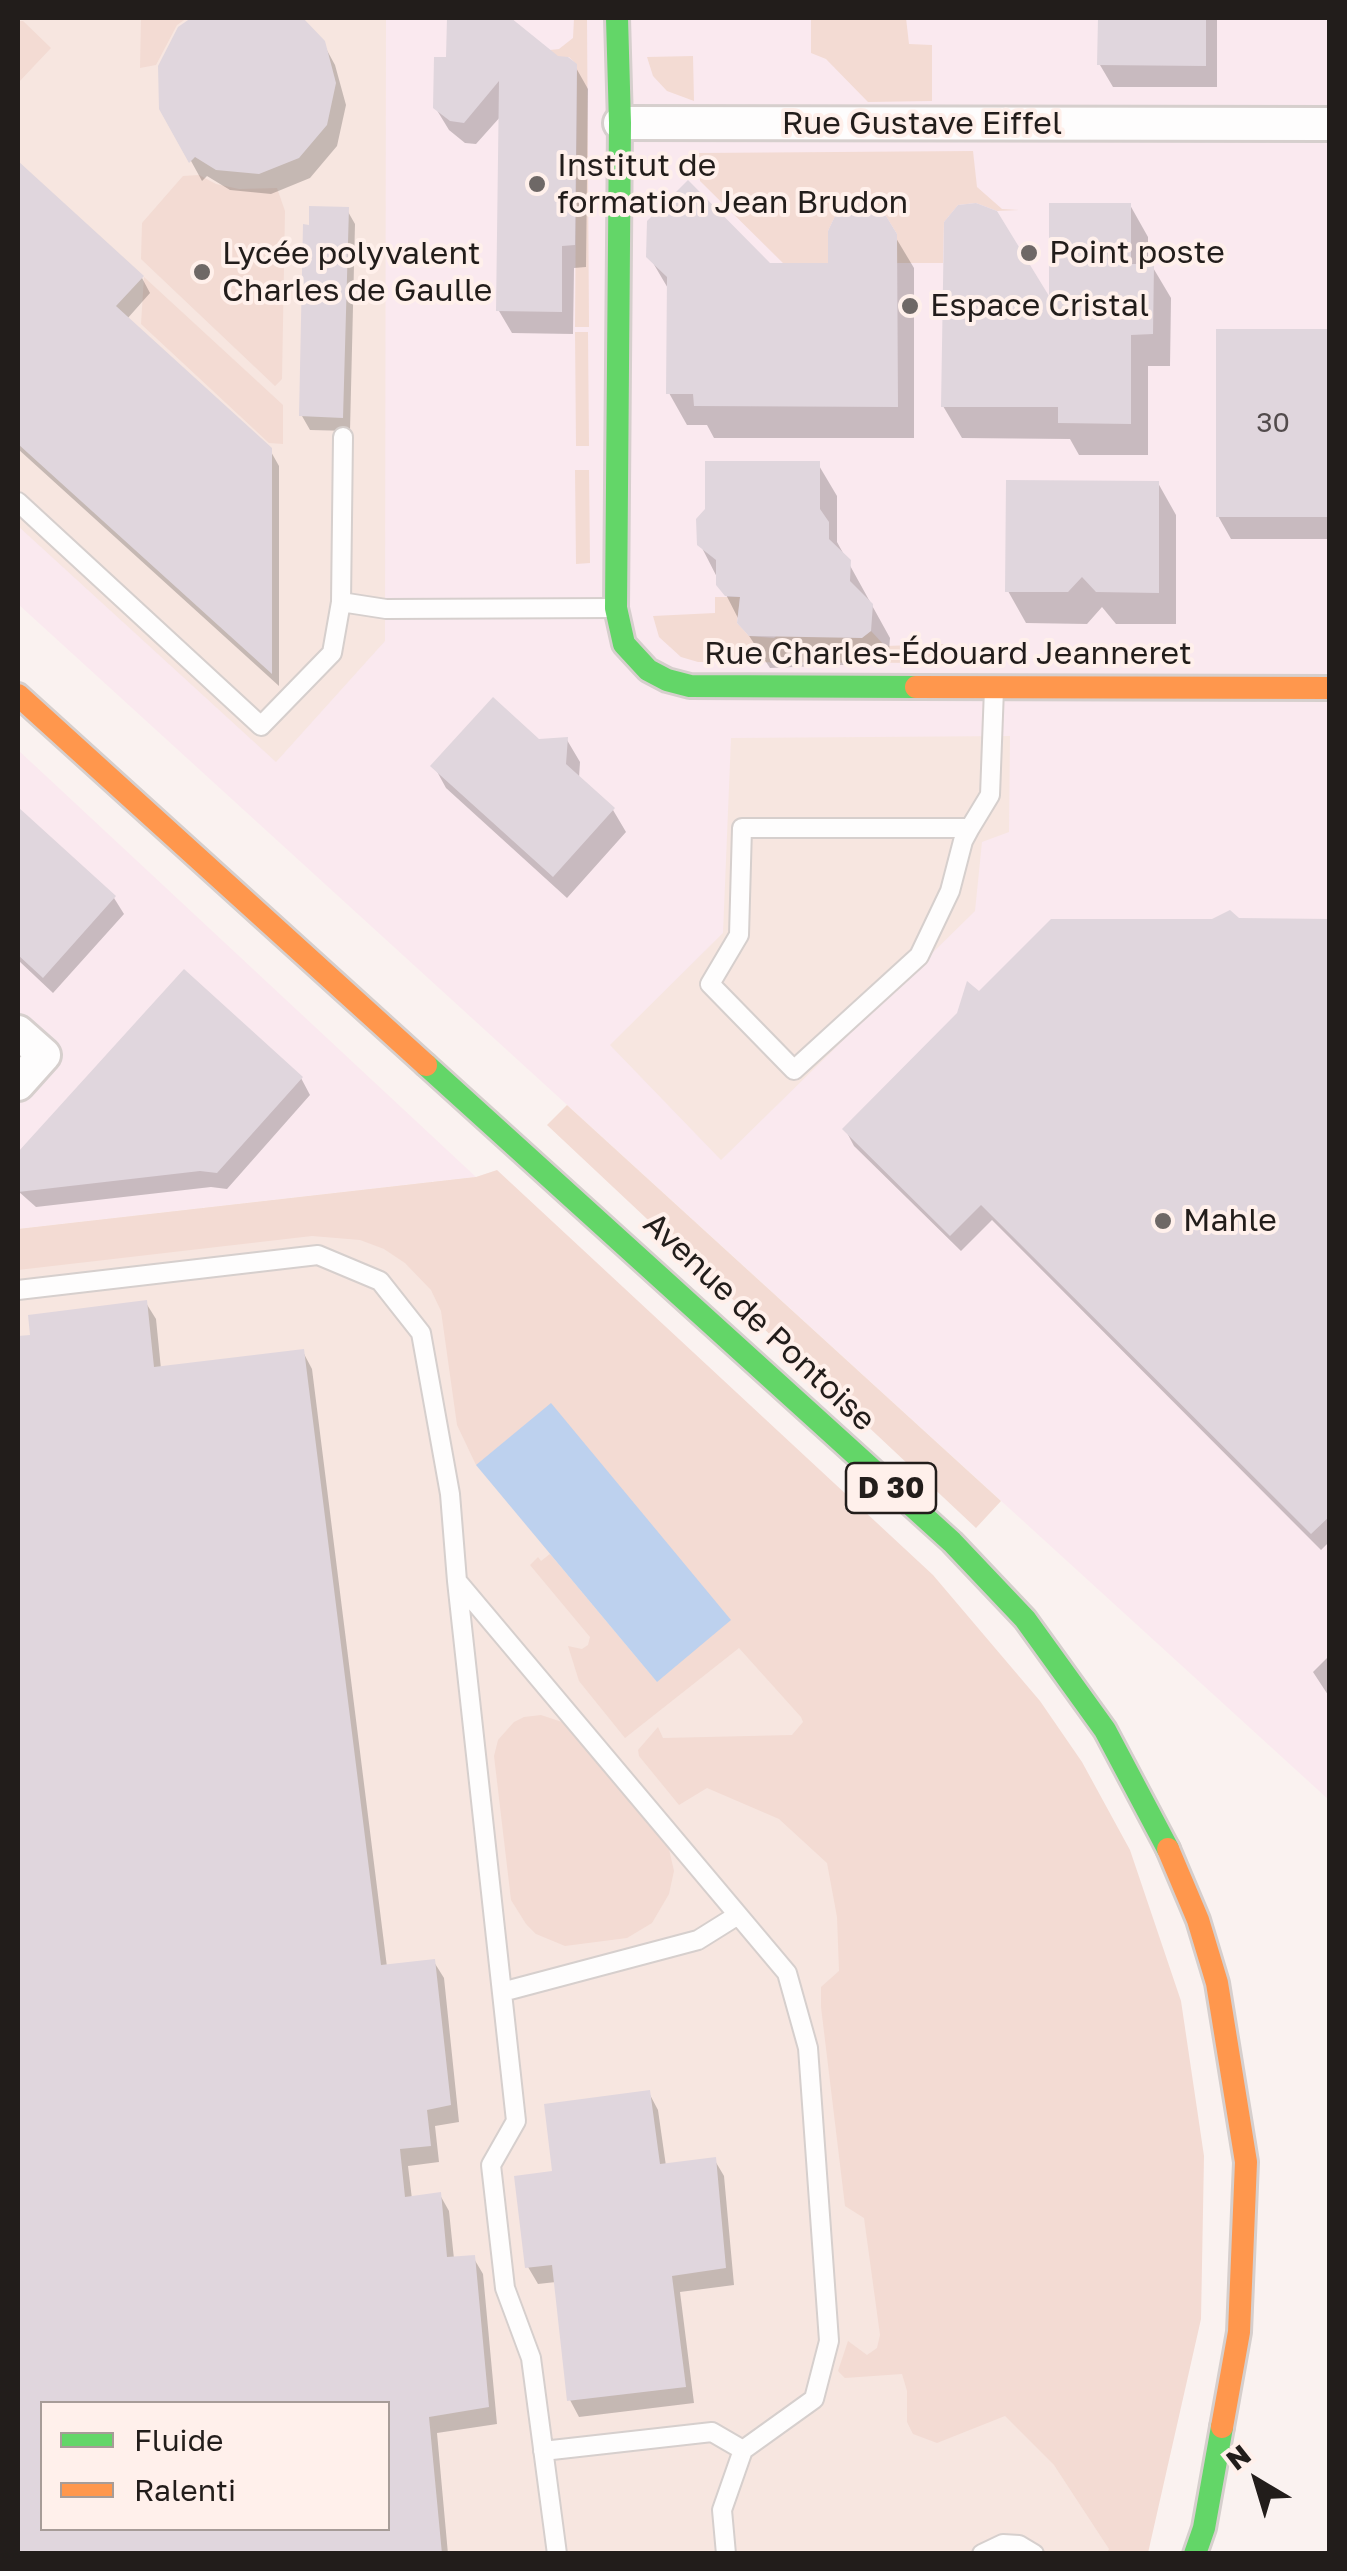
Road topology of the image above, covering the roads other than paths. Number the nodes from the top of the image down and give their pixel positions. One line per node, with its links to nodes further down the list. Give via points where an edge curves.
1 (617, 18): 2 (main road)
2 (620, 123): 3 (street, Rue Gustave Eiffel); 7 (main road, Rue Charles-Édouard Jeanneret)
3 (1330, 124)
4 (343, 437): 6 (lane)
5 (18, 502): 6 (lane, via 260,726 332,652)
6 (341, 602): 7 (lane, via 386,609)
7 (616, 608): 8 (main road, Rue Charles-Édouard Jeanneret, via 634,657 667,680 690,686)
8 (994, 687): 9 (main road, Rue Charles-Édouard Jeanneret); 11 (lane, via 990,795)
9 (1330, 688)
10 (18, 695): 24 (main road, Avenue de Pontoise / D 30, via 952,1542 1025,1620 1105,1730 1158,1824 1198,1920 1217,1983 1246,2162 1239,2332)
11 (970, 828): 11 (lane, via 950,892 919,956 794,1070 710,984 739,935 742,828)
12 (18, 1032): 13 (street, via 44,1055)
13 (18, 1084)
14 (18, 1290): 15 (lane, via 318,1256 380,1281 420,1332 450,1494)
15 (457, 1581): 16 (lane); 17 (lane)
16 (738, 1915): 17 (lane, via 698,1940); 18 (lane, via 787,1973 808,2048 830,2341 814,2399)
17 (502, 1992): 19 (lane, via 516,2121 491,2164 505,2288 531,2358)
18 (743, 2450): 19 (lane, via 712,2432); 21 (lane, via 722,2510)
19 (543, 2451): 20 (lane)
20 (557, 2554)
21 (726, 2554)
22 (982, 2554): 23 (lane, via 1003,2544)
23 (1034, 2554)
24 (1195, 2554)

